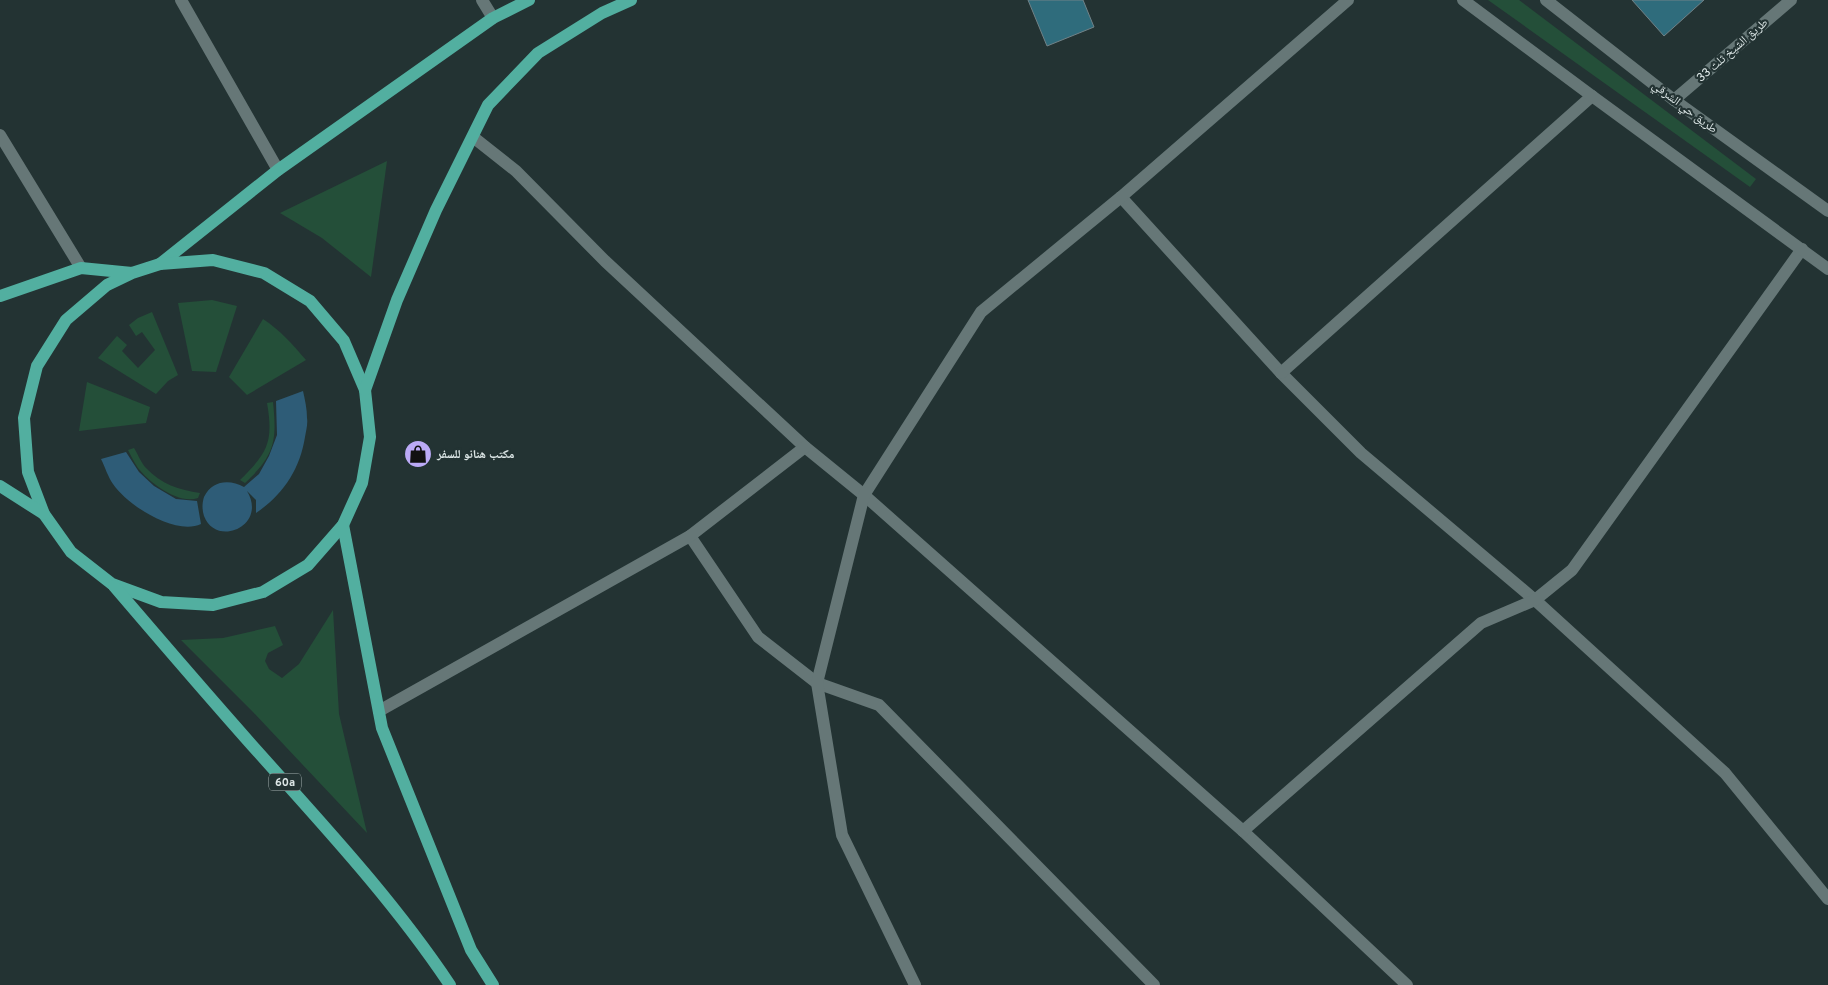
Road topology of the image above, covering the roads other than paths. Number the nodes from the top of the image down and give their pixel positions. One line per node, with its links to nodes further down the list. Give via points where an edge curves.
1 (181, 0): 14 (street)
2 (482, 0): 9 (street)
3 (529, 0): 9 (main road)
4 (631, 0): 13 (main road, via 602,13 538,53 488,105)
5 (1348, 0): 15 (street)
6 (1463, 0): 10 (street)
7 (1546, 0): 11 (street, طريق حي الشرقي)
8 (1791, 0): 11 (street, طريق الشيخ ثلث 33)
9 (494, 18): 14 (main road)
10 (1592, 96): 17 (street); 23 (street)
11 (1674, 100): 16 (street, طريق حي الشرقي)
12 (0, 135): 19 (street)
13 (473, 137): 24 (main road, via 396,300); 25 (street, via 516,171 605,261)
14 (278, 170): 18 (main road)
15 (1121, 197): 23 (street); 27 (street, via 982,312)
16 (1828, 211)
17 (1802, 250): 20 (street); 32 (street, via 1572,570)
18 (160, 264): 21 (main road); 24 (main road, via 213,260 264,273 310,301 344,341)
19 (80, 268): 21 (main road); 22 (main road)
20 (1828, 269)
21 (132, 272): 28 (main road, via 107,285 66,320 37,366 24,418 28,472)
22 (0, 296)
23 (1281, 373): 32 (street, via 1361,453)
24 (365, 390): 29 (main road, via 370,437 362,483)
25 (805, 447): 27 (street); 30 (street)
26 (0, 486): 28 (main road)
27 (864, 495): 33 (street); 35 (street)
28 (44, 514): 31 (main road, via 71,552)
29 (343, 525): 31 (main road, via 308,565 264,592 213,605 161,602); 34 (main road)
30 (690, 536): 33 (street, via 758,637); 34 (street)
31 (112, 584): 37 (main road, 60a, via 350,854 425,948)
32 (1535, 600): 35 (street, via 1482,623); 36 (street, via 1725,773)
33 (816, 683): 39 (street, via 842,835); 40 (street, via 879,705)
34 (379, 711): 38 (main road, via 382,728 471,950)
35 (1243, 830): 41 (street)
36 (1828, 899)
37 (450, 985)
38 (493, 985)
39 (914, 985)
40 (1154, 985)
41 (1407, 985)

